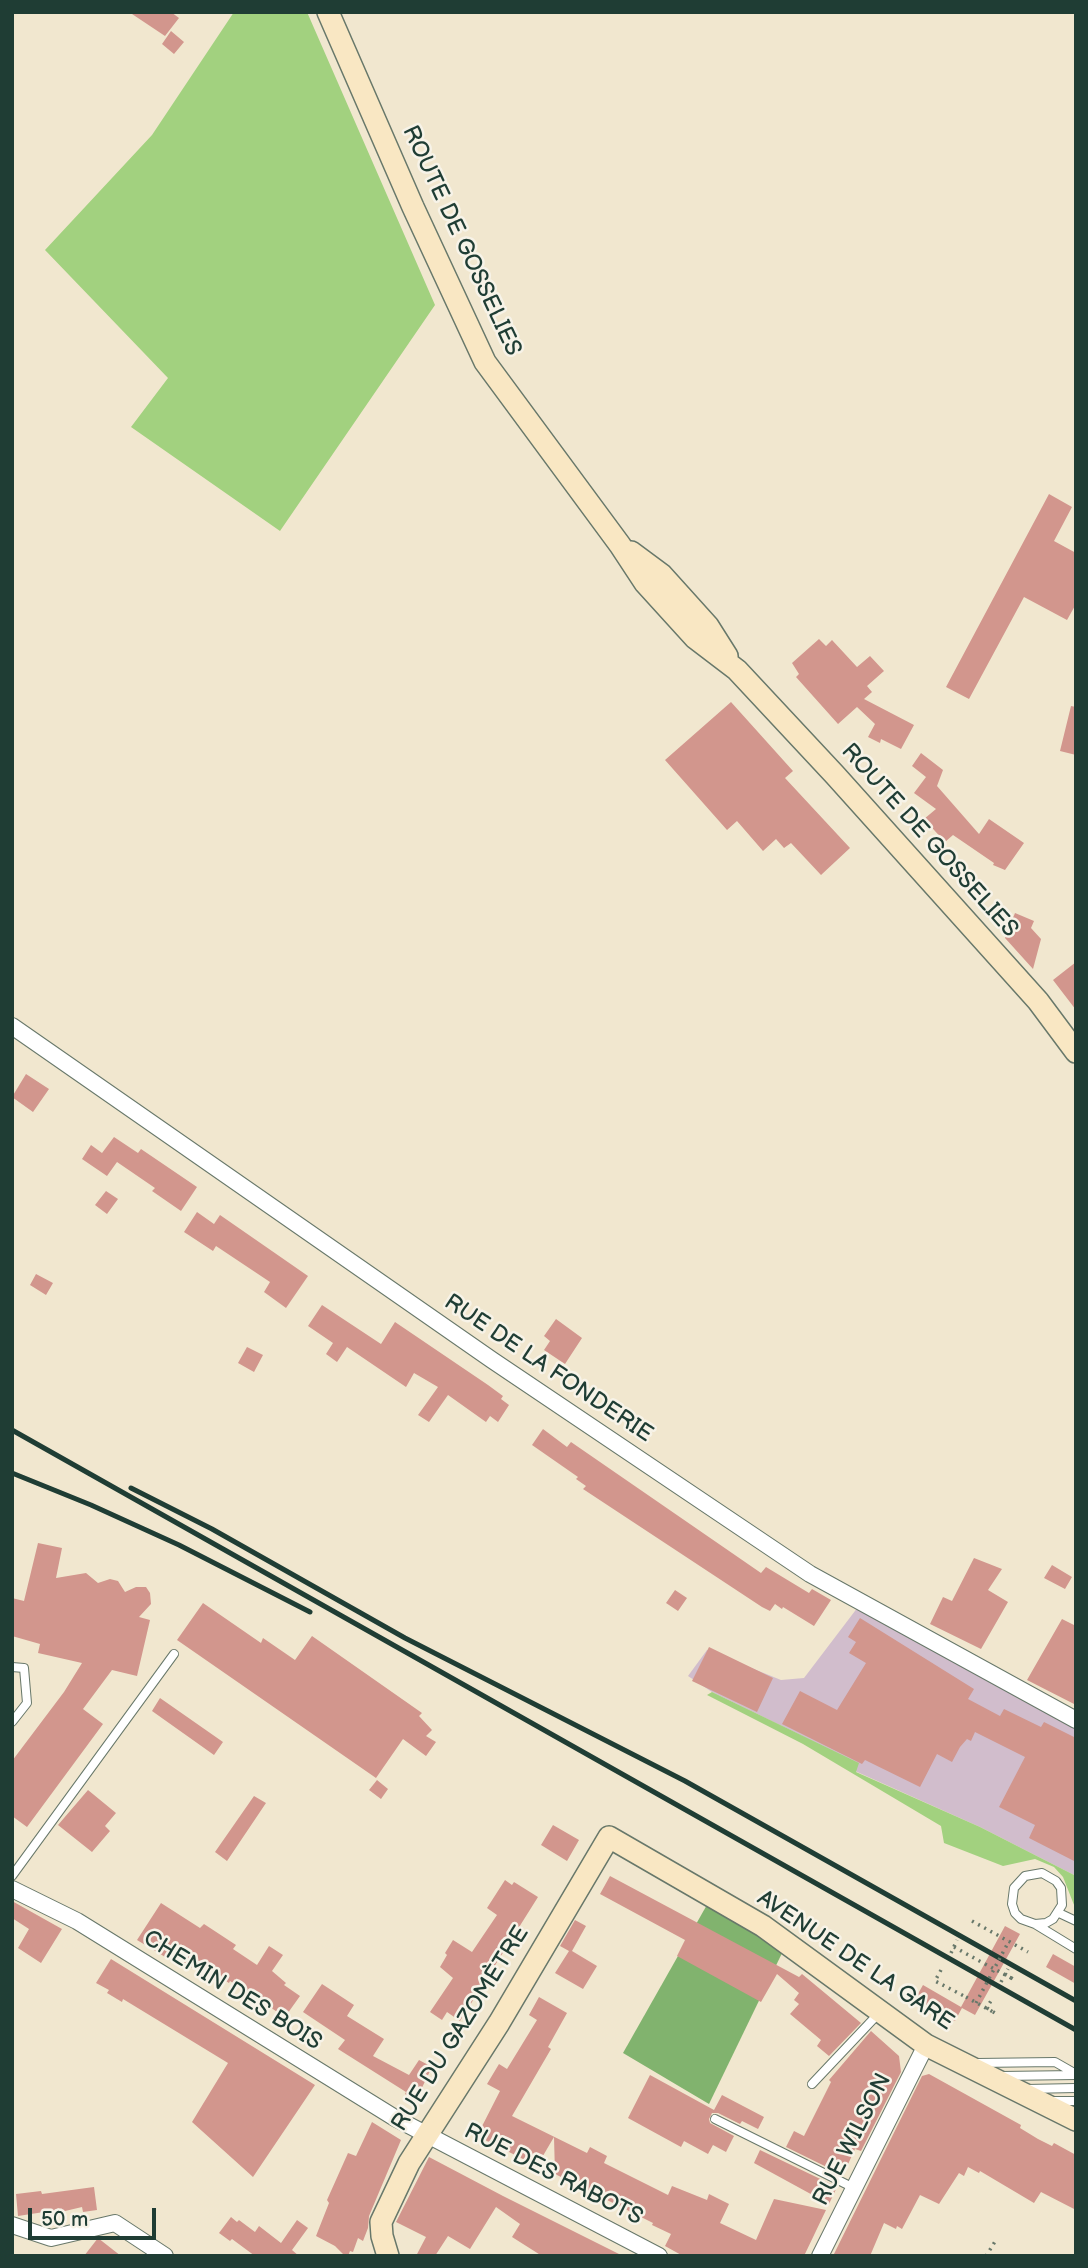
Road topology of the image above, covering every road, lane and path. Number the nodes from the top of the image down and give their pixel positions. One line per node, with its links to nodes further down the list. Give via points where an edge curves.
1 (328, 12): 3 (main road, ROUTE DE GOSSELIES, via 485,362 645,583 695,638 737,670 835,775 1029,991)
2 (12, 1026): 6 (street, RUE DE LA FONDERIE, via 492,1360 810,1574)
3 (1076, 1052)
4 (174, 1654): 9 (lane)
5 (12, 1667): 7 (lane, via 24,1668 27,1703)
6 (1076, 1720)
7 (12, 1722)
8 (609, 1837): 28 (main road, AVENUE DE LA GARE, via 763,1926); 38 (main road, RUE DU GAZOMÈTRE, via 499,2023)
9 (12, 1875)
10 (12, 1889): 38 (street, CHEMIN DES BOIS, via 76,1921)
11 (1059, 1913): 13 (lane); 14 (lane, via 1046,1923); 14 (lane, via 1063,1896 1056,1881 1042,1873 1025,1876 1014,1888 1012,1905 1021,1919)
12 (972, 1921): 16 (path, bridge)
13 (1076, 1921)
14 (1035, 1924): 18 (lane)
15 (957, 1940): 17 (path)
16 (1009, 1941): 19 (path); 21 (path, bridge)
17 (954, 1947): 20 (path); 21 (path, bridge)
18 (1076, 1949)
19 (1028, 1952)
20 (951, 1953)
21 (994, 1969): 24 (path, bridge, via 1013,1979); 27 (path, bridge)
22 (1008, 1969): 24 (path)
23 (941, 1970): 27 (path, bridge, via 935,1981)
24 (1005, 1974): 25 (path)
25 (1001, 1982)
26 (992, 1998): 27 (path, bridge, via 986,2008 995,2013)
27 (976, 2003)
28 (880, 2012): 29 (main road, AVENUE DE LA GARE); 33 (lane)
29 (926, 2045): 30 (main road, AVENUE DE LA GARE); 39 (street, RUE WILSON)
30 (963, 2064): 31 (lane, via 1055,2062); 32 (main road, AVENUE DE LA GARE)
31 (1076, 2074): 32 (lane)
32 (988, 2076): 35 (main road, AVENUE DE LA GARE)
33 (812, 2084)
34 (1076, 2088): 35 (lane)
35 (1013, 2089): 36 (main road, AVENUE DE LA GARE)
36 (1073, 2112)
37 (715, 2119): 39 (lane)
38 (426, 2135): 43 (main road, RUE DU GAZOMÈTRE, via 381,2222); 44 (street, RUE DES RABOTS)
39 (854, 2188): 45 (street, RUE WILSON)
40 (12, 2225): 42 (street, via 51,2238 115,2223)
41 (996, 2240): 46 (path)
42 (164, 2256)
43 (388, 2256)
44 (659, 2256)
45 (820, 2256)
46 (986, 2256)

